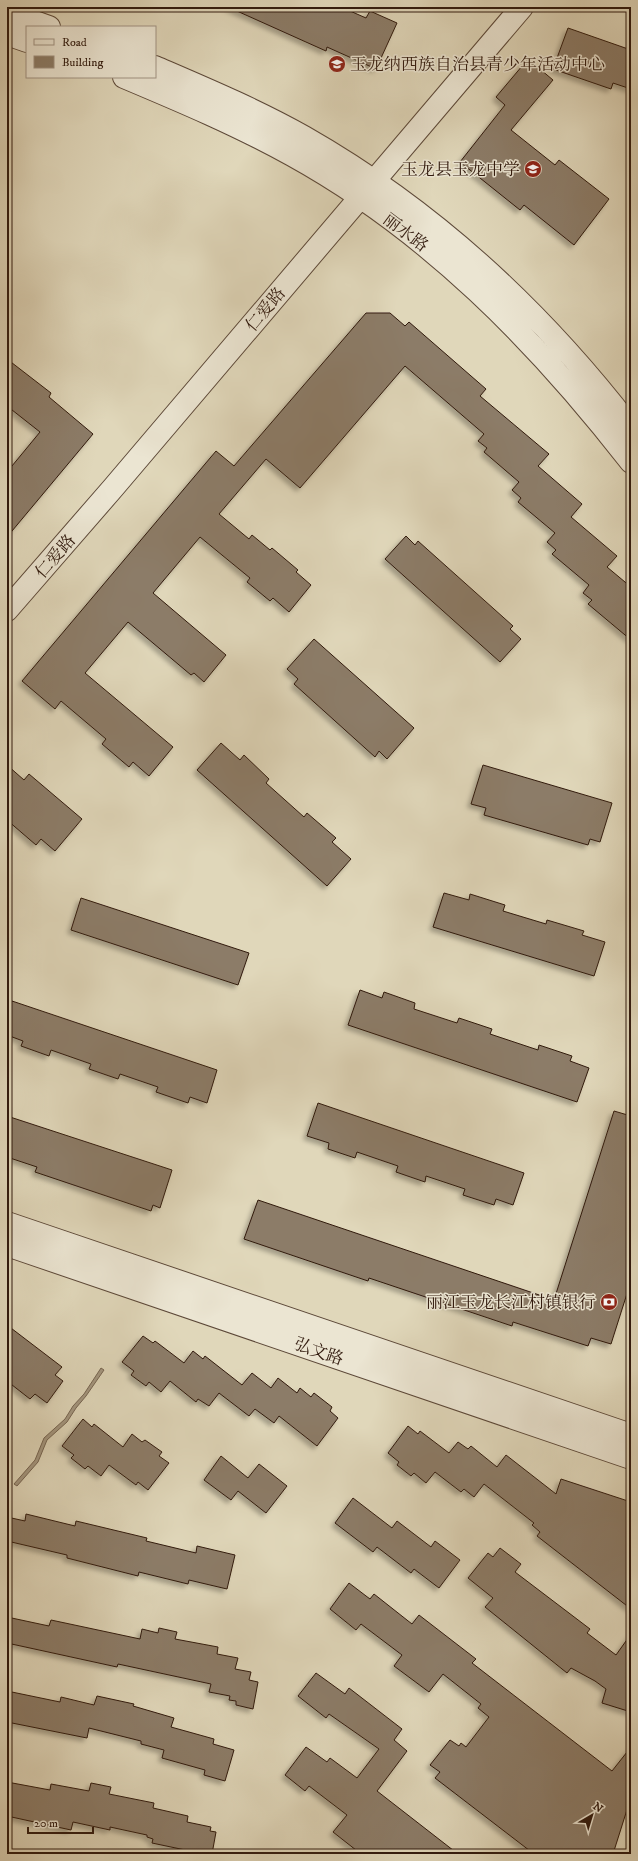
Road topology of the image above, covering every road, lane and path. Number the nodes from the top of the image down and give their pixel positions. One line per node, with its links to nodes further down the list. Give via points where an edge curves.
1 (522, 7): 8 (street, 仁爱路)
2 (7, 12): 3 (street)
3 (46, 26)
4 (7, 34): 5 (street)
5 (26, 41)
6 (156, 67): 8 (street, 丽水路, via 266,116 304,137)
7 (126, 78): 8 (street, 丽水路, via 218,117)
8 (367, 189): 9 (street, 丽水路, via 426,219 466,251 504,286 576,361); 10 (street, 丽水路, via 413,235 490,302 560,375); 11 (street, 仁爱路)
9 (631, 428)
10 (631, 462)
11 (7, 610)
12 (7, 1223): 14 (street, 弘文路)
13 (7, 1245): 15 (street, 弘文路)
14 (631, 1435)
15 (631, 1458)

